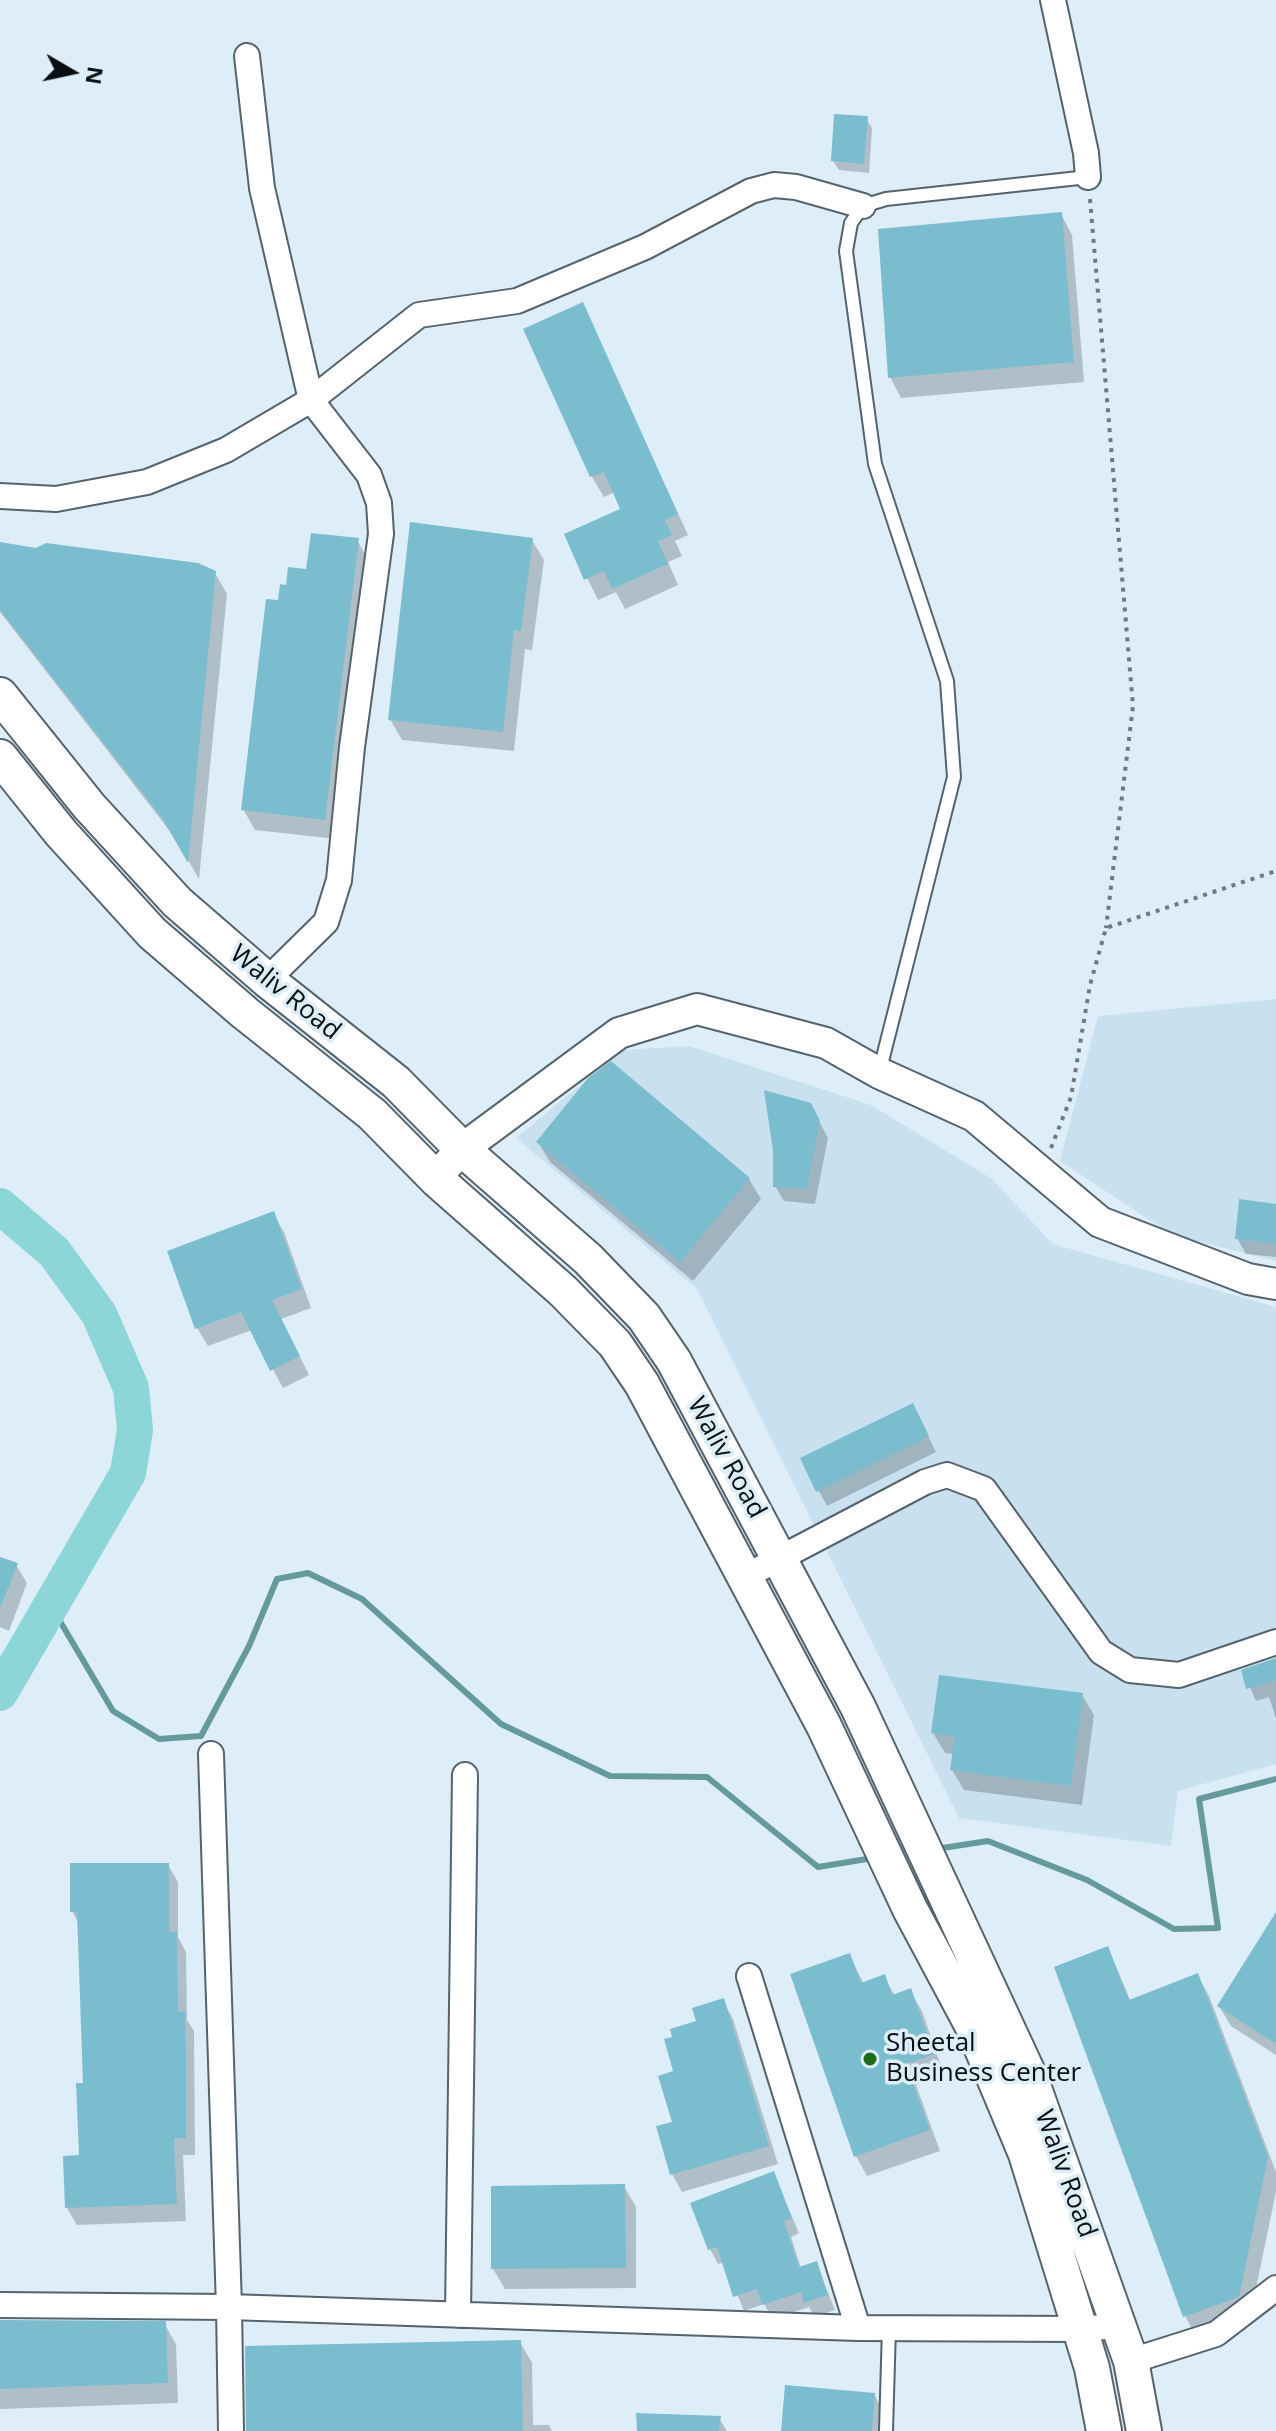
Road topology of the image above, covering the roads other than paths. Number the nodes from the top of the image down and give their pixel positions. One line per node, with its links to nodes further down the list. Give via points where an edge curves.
1 (1053, 0): 3 (street)
2 (247, 56): 5 (street, via 262,188)
3 (1088, 177): 4 (lane, via 886,199)
4 (863, 206): 5 (street, via 796,187 751,191 645,247 517,301 419,315); 10 (lane, via 851,223 846,251 865,409 875,464 947,681 954,777)
5 (311, 400): 6 (street, via 226,450 147,482 56,499); 9 (street, via 369,475 379,503 381,534 339,880 326,922)
6 (0, 496)
7 (0, 695): 9 (main road, Waliv Road, via 89,806 177,902)
8 (0, 757): 12 (main road, Waliv Road, via 152,933 372,1114)
9 (267, 980): 11 (main road, Waliv Road, via 396,1082)
10 (879, 1073): 11 (street, via 826,1043 697,1009 619,1033); 13 (street, via 974,1116 1100,1222 1248,1279)
11 (462, 1149): 12 (street); 14 (main road, Waliv Road, via 588,1259 644,1317 674,1361)
12 (435, 1178): 15 (main road, Waliv Road, via 615,1344)
13 (1276, 1284)
14 (780, 1558): 15 (street); 16 (street, via 947,1475 984,1489 1101,1652 1130,1670 1179,1675); 24 (main road, Waliv Road, via 858,1707 1030,2077)
15 (746, 1576): 27 (main road, Waliv Road, via 972,2025 1026,2154)
16 (1276, 1642)
17 (211, 1754): 22 (street)
18 (465, 1775): 23 (street)
19 (749, 1976): 26 (street)
20 (1276, 2288): 28 (street, via 1216,2334)
21 (0, 2305): 22 (street)
22 (229, 2307): 23 (street); 29 (street)
23 (458, 2315): 26 (street)
24 (1119, 2326): 27 (street); 28 (main road, Waliv Road)
25 (889, 2327): 26 (street); 27 (street); 30 (lane)
26 (858, 2328)
27 (1078, 2329): 31 (main road, Waliv Road)
28 (1131, 2361): 32 (main road, Waliv Road)
29 (231, 2431)
30 (886, 2431)
31 (1104, 2431)
32 (1144, 2431)

